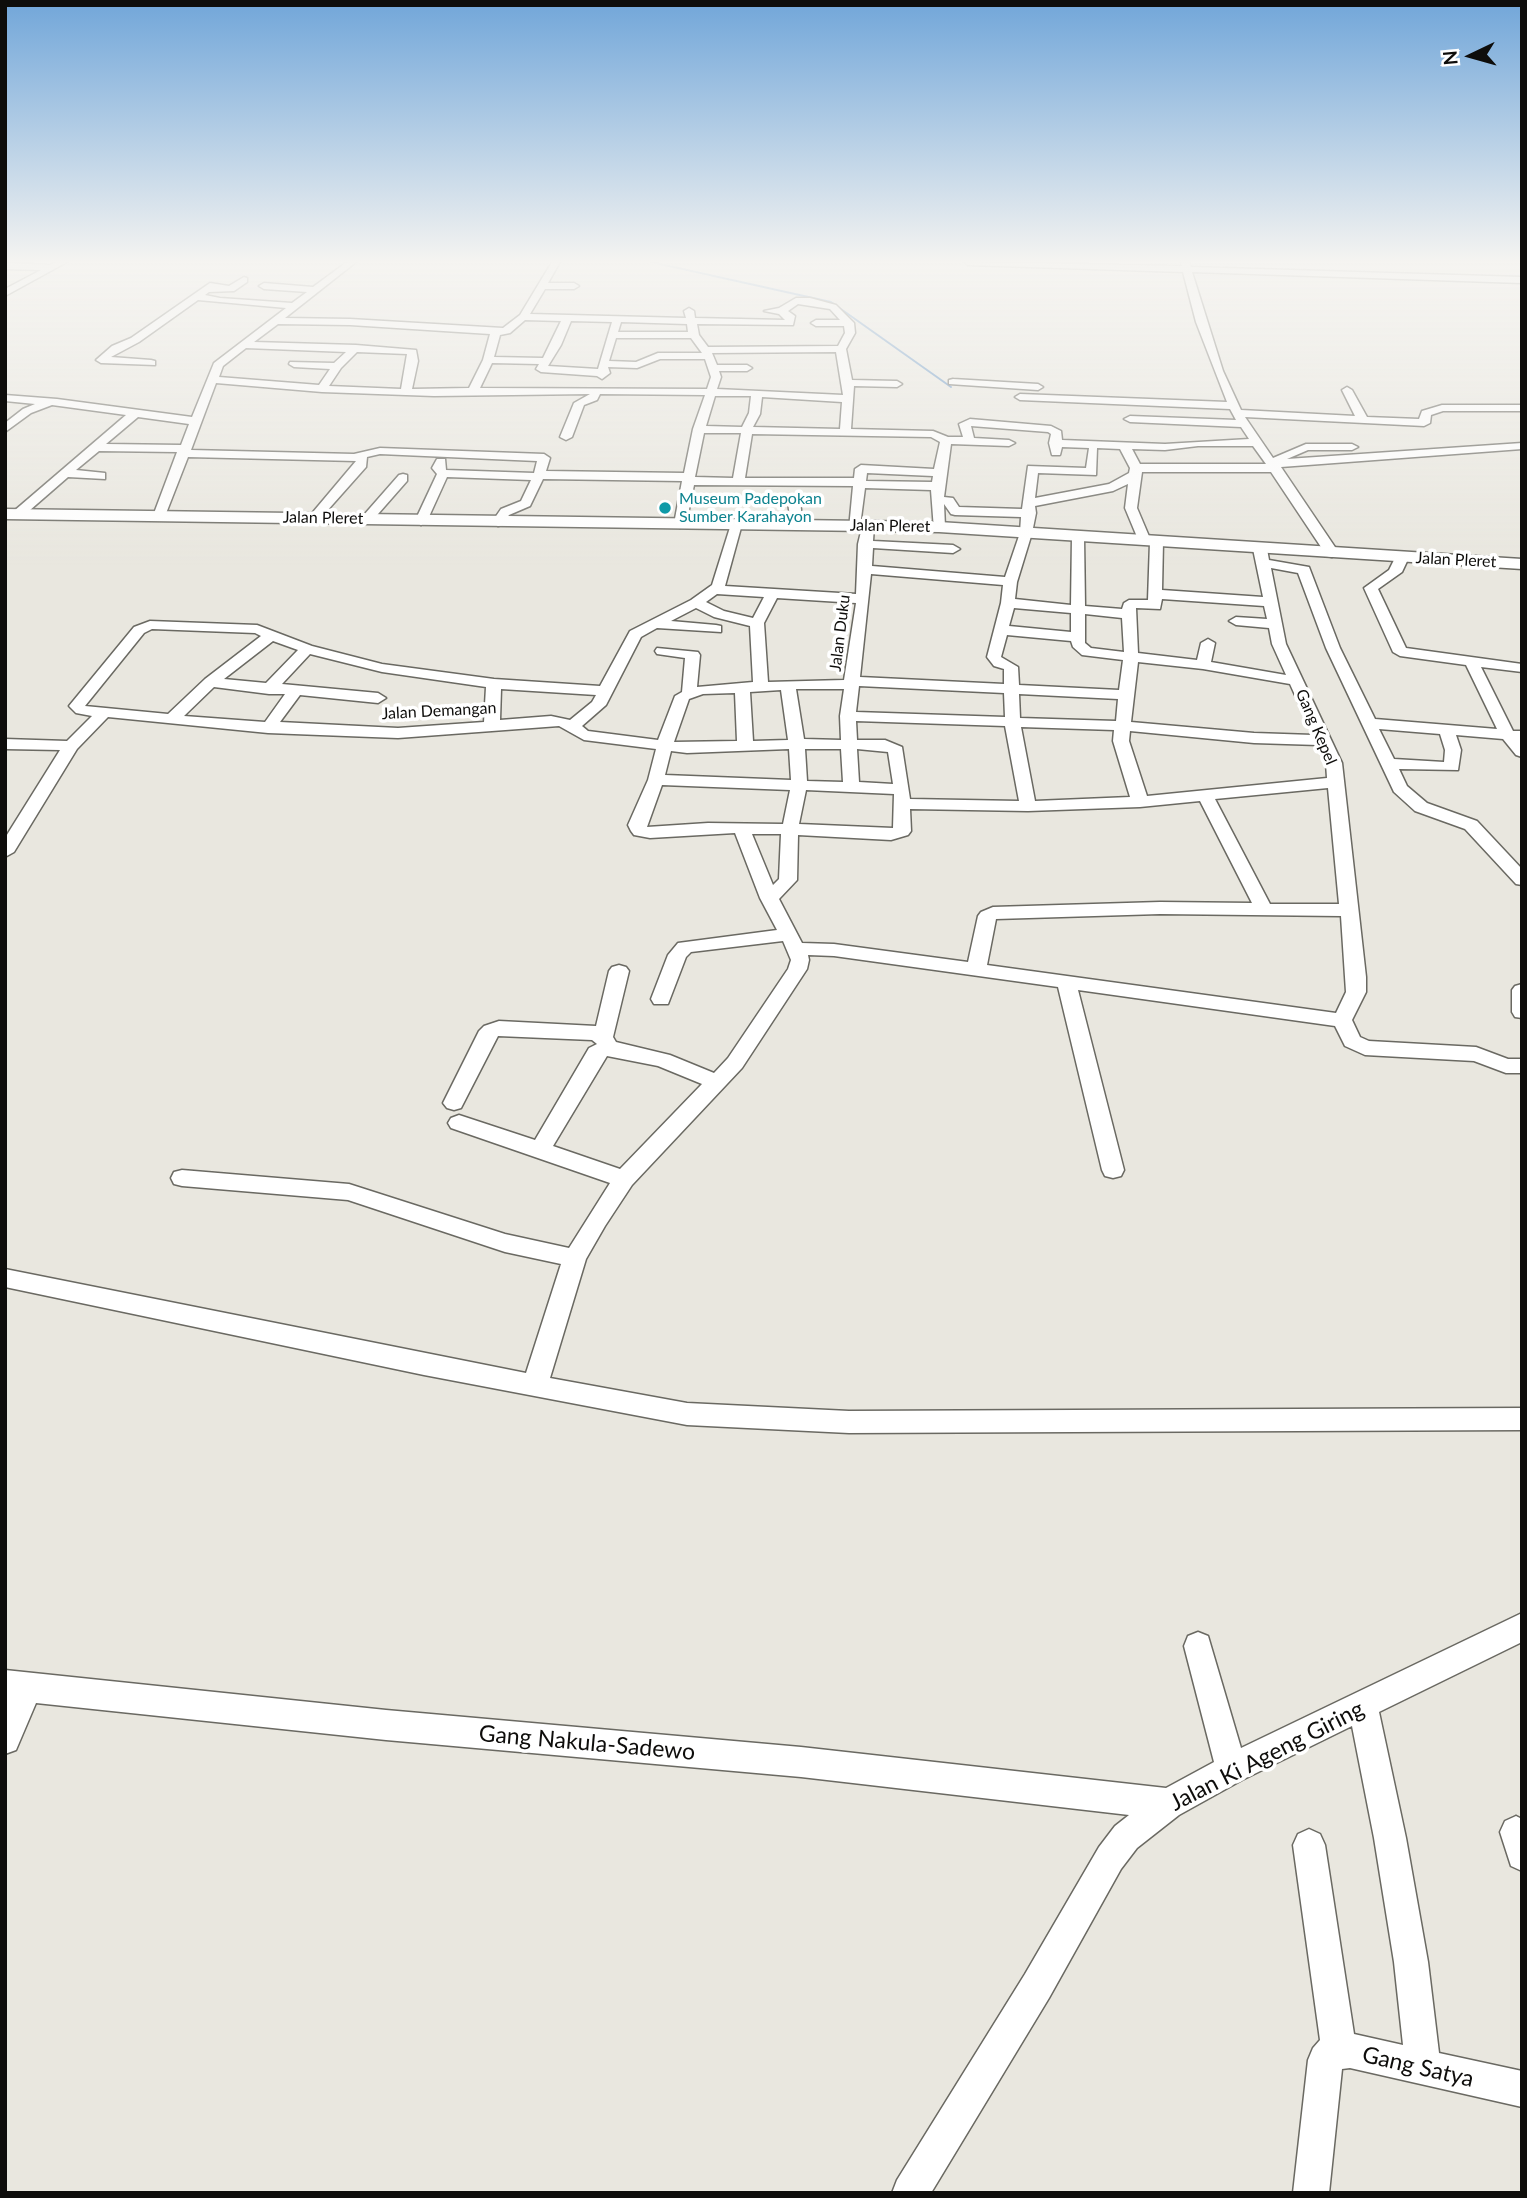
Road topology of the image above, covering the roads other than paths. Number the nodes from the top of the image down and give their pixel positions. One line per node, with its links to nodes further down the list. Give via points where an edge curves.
1 (543, 364): 12 (street, via 548,370); 20 (street)
2 (220, 365): 15 (street)
3 (306, 365): 11 (street)
4 (411, 365): 23 (street)
5 (486, 365): 22 (street)
6 (605, 365): 12 (street)
7 (638, 365): 12 (street)
8 (712, 365): 13 (street)
9 (848, 365): 17 (street)
10 (1218, 365): 39 (street)
11 (337, 366): 19 (street)
12 (604, 368): 26 (street)
13 (714, 368): 14 (street); 25 (street)
14 (747, 368)
15 (211, 379): 19 (street); 47 (street)
16 (953, 382): 30 (street, via 1034,386 1041,388)
17 (848, 383): 18 (street); 31 (street)
18 (897, 384)
19 (322, 389): 23 (street)
20 (527, 390): 22 (street); 26 (street)
21 (1347, 390): 43 (street)
22 (473, 391): 23 (street)
23 (407, 392)
24 (596, 392): 25 (street); 26 (street); 56 (street, via 579,403)
25 (711, 392): 27 (street); 51 (street)
26 (581, 393)
27 (757, 393): 31 (street); 52 (street)
28 (1020, 397): 30 (street)
29 (5, 398): 33 (street)
30 (1042, 398): 32 (street)
31 (849, 399): 53 (street)
32 (1062, 399): 34 (street); 55 (street, via 1062,427)
33 (50, 401): 42 (street); 50 (street, via 27,411)
34 (1111, 401): 35 (street); 44 (street)
35 (1142, 402): 36 (street); 46 (street)
36 (1169, 403): 39 (street); 48 (street)
37 (1380, 408): 43 (street)
38 (1522, 408): 41 (street)
39 (1236, 409): 43 (street); 49 (street)
40 (1408, 409): 41 (street)
41 (1436, 409): 54 (street, via 1426,414)
42 (134, 414): 47 (street); 62 (street)
43 (1359, 415): 54 (street)
44 (1114, 417)
45 (1130, 419): 46 (street)
46 (1149, 420): 48 (street)
47 (194, 421): 64 (street)
48 (1180, 421): 49 (street)
49 (1245, 424): 59 (street)
50 (6, 428)
51 (699, 429): 52 (street); 77 (street)
52 (748, 430): 53 (street); 78 (street)
53 (845, 432): 57 (street, via 933,434)
54 (1423, 432): 68 (street, via 1359,447 1306,447)
55 (1055, 436): 58 (street, via 967,422); 63 (street); 69 (street)
56 (566, 437)
57 (946, 440): 58 (street); 70 (street)
58 (969, 440): 60 (street)
59 (1256, 442): 63 (street); 68 (street)
60 (1009, 443)
61 (1522, 446): 68 (street)
62 (97, 447): 64 (street); 72 (street)
63 (1125, 447): 71 (street)
64 (183, 451): 67 (street); 84 (street)
65 (1067, 452): 69 (street, via 1093,452 1092,472)
66 (445, 454): 67 (street, via 380,451); 73 (street, via 438,468); 75 (street, via 541,457 545,460)
67 (358, 456): 85 (street, via 362,464)
68 (1273, 464): 71 (street); 99 (street)
69 (1051, 469): 82 (street, via 1032,469)
70 (939, 472): 79 (street, via 861,469); 80 (street)
71 (1135, 472): 82 (street, via 1113,487); 96 (street, via 1131,508)
72 (66, 473): 74 (street); 83 (street)
73 (443, 473): 75 (street); 87 (street)
74 (101, 476)
75 (539, 476): 77 (street); 88 (street, via 526,503 505,512)
76 (403, 478): 86 (street)
77 (688, 479): 78 (street); 89 (street)
78 (738, 482): 79 (street)
79 (858, 483): 80 (street); 92 (street, Jalan Duku)
80 (938, 493): 82 (street, via 955,510); 93 (street)
81 (794, 502): 91 (street)
82 (1030, 508): 94 (street)
83 (16, 512): 84 (main road, Jalan Pleret)
84 (159, 516): 85 (main road, Jalan Pleret)
85 (314, 518): 86 (main road, Jalan Pleret)
86 (367, 519): 87 (main road, Jalan Pleret)
87 (421, 521): 88 (main road, Jalan Pleret)
88 (498, 522): 89 (main road, Jalan Pleret)
89 (680, 524): 90 (main road, Jalan Pleret)
90 (736, 524): 91 (main road, Jalan Pleret); 105 (street)
91 (797, 525): 92 (main road, Jalan Pleret)
92 (861, 526): 93 (main road, Jalan Pleret); 97 (street, Jalan Duku)
93 (939, 527): 94 (main road, Jalan Pleret)
94 (1026, 533): 95 (main road, Jalan Pleret); 104 (street)
95 (1078, 537): 96 (main road, Jalan Pleret); 112 (street)
96 (1151, 542): 100 (main road, Jalan Pleret); 111 (street)
97 (865, 544): 98 (street); 103 (street, Jalan Duku)
98 (953, 549)
99 (1332, 553): 100 (main road, Jalan Pleret); 101 (main road, Jalan Pleret)
100 (1261, 556): 108 (street, Gang Kepel); 147 (street, via 1304,570 1323,624)
101 (1402, 557): 102 (main road, Jalan Pleret); 126 (street, via 1395,572 1371,588 1399,651)
102 (1522, 564)
103 (863, 569): 104 (street); 107 (street, Jalan Duku)
104 (1010, 582): 110 (street)
105 (716, 590): 106 (street); 109 (street)
106 (772, 594): 107 (street); 115 (street)
107 (863, 599): 131 (street, Jalan Duku)
108 (1270, 602): 111 (street); 117 (street, Gang Kepel)
109 (696, 603): 115 (street); 116 (street)
110 (1008, 603): 112 (street); 119 (street)
111 (1155, 603): 113 (street, via 1134,603)
112 (1078, 610): 113 (street); 121 (street)
113 (1129, 614): 125 (street)
114 (1236, 621): 117 (street)
115 (757, 623): 134 (street)
116 (653, 624): 118 (street); 139 (street, via 632,638)
117 (1275, 624): 129 (street, Gang Kepel)
118 (716, 629)
119 (1002, 630): 121 (street); 136 (street, via 994,657 1011,667)
120 (270, 636): 123 (street); 130 (street); 143 (street, Jalan Demangan, via 253,628 143,626 77,706)
121 (1077, 637): 125 (street, via 1087,652)
122 (1209, 643): 127 (street)
123 (307, 649): 132 (street, via 374,667); 137 (street)
124 (662, 651): 140 (street, via 693,655)
125 (1131, 655): 127 (street); 141 (street)
126 (1472, 662): 128 (street); 153 (street)
127 (1203, 665): 129 (street)
128 (1522, 668)
129 (1297, 681): 154 (street, Gang Kepel)
130 (210, 682): 137 (street); 145 (street)
131 (851, 682): 133 (street); 136 (street); 144 (street, Jalan Duku)
132 (494, 684): 139 (street); 148 (street)
133 (788, 685): 134 (street); 156 (street)
134 (761, 686): 135 (street)
135 (742, 688): 140 (street); 160 (street)
136 (1013, 688): 141 (street); 146 (street)
137 (269, 689): 138 (street)
138 (295, 691): 142 (street); 152 (street)
139 (604, 691): 149 (street, via 594,710)
140 (689, 693): 159 (street, via 679,700)
141 (1128, 695): 150 (street)
142 (378, 698)
143 (104, 712): 145 (street, Jalan Demangan); 158 (street)
144 (848, 716): 146 (street); 157 (street, Jalan Duku)
145 (172, 719): 152 (street, Jalan Demangan)
146 (1013, 722): 150 (street); 170 (street)
147 (1369, 723): 151 (street); 162 (street)
148 (492, 725): 149 (street, Jalan Demangan, via 557,721); 152 (street, Jalan Demangan, via 398,733)
149 (572, 726): 159 (street, Jalan Demangan, via 584,735)
150 (1123, 726): 154 (street); 169 (street, via 1121,741)
151 (1446, 727): 153 (street); 162 (street, via 1453,750 1452,767)
152 (268, 728)
153 (1515, 735): 161 (street)
154 (1325, 740): 164 (street, Gang Kepel, via 1334,763)
155 (5, 744): 158 (street)
156 (796, 744): 157 (street, Jalan Demangan); 160 (street, Jalan Demangan); 165 (street)
157 (849, 744): 166 (street, Jalan Duku); 167 (street, Jalan Demangan, via 896,750)
158 (71, 746): 173 (street)
159 (665, 746): 160 (street, Jalan Demangan); 163 (street)
160 (745, 747)
161 (1522, 752)
162 (1387, 764): 174 (street, via 1408,796 1427,810 1471,825)
163 (656, 779): 165 (street); 171 (street, via 637,825 640,831)
164 (1334, 782): 168 (street); 177 (street, Gang Kepel)
165 (799, 784): 166 (street); 172 (street)
166 (851, 787): 167 (street)
167 (902, 797): 170 (street); 172 (street, via 902,831 898,834)
168 (1206, 797): 169 (street); 176 (street)
169 (1140, 802): 170 (street)
170 (1028, 806)
171 (743, 829): 172 (street); 175 (street)
172 (790, 829): 175 (street, via 788,880)
173 (5, 852)
174 (1522, 880)
175 (768, 898): 178 (street)
176 (1263, 908): 177 (street); 180 (street, via 993,913 987,916)
177 (1348, 909): 185 (street, Gang Kepel, via 1357,985)
178 (791, 942): 180 (street); 183 (street, via 685,947 677,955); 188 (street, via 800,960 797,969 747,1048)
179 (619, 971): 186 (street)
180 (976, 971): 181 (street)
181 (1067, 984): 185 (street); 190 (street)
182 (1522, 990): 184 (street)
183 (661, 999)
184 (1522, 1012)
185 (1342, 1020): 187 (street, via 1352,1041 1365,1048 1480,1055 1506,1066)
186 (606, 1043): 188 (street); 189 (street); 189 (street, via 588,1032 499,1028 486,1036 457,1113)
187 (1522, 1066)
188 (717, 1082): 192 (street)
189 (540, 1150): 192 (street)
190 (1113, 1170)
191 (182, 1178): 193 (street, via 349,1192 505,1243)
192 (624, 1179): 193 (street)
193 (575, 1258): 195 (street)
194 (5, 1278): 195 (street)
195 (535, 1385): 196 (street, via 687,1414 811,1420)
196 (1522, 1419)
197 (1522, 1627): 200 (street, Jalan Ki Ageng Giring)
198 (1198, 1646): 202 (street)
199 (16, 1687): 201 (street); 203 (street, Gang Nakula-Sadewo, via 801,1762)
200 (1363, 1707): 202 (street, Jalan Ki Ageng Giring); 206 (street, via 1391,1838)
201 (5, 1739)
202 (1231, 1769): 203 (street, Jalan Ki Ageng Giring)
203 (1168, 1804): 208 (street, Jalan Ki Ageng Giring, via 1126,1837 1110,1858)
204 (1309, 1845): 205 (street)
205 (1339, 2050): 206 (street, Gang Satya); 209 (street, Gang Satya, via 1325,2060)
206 (1423, 2068): 207 (street, Gang Satya)
207 (1522, 2090)
208 (910, 2193)
209 (1311, 2193)

